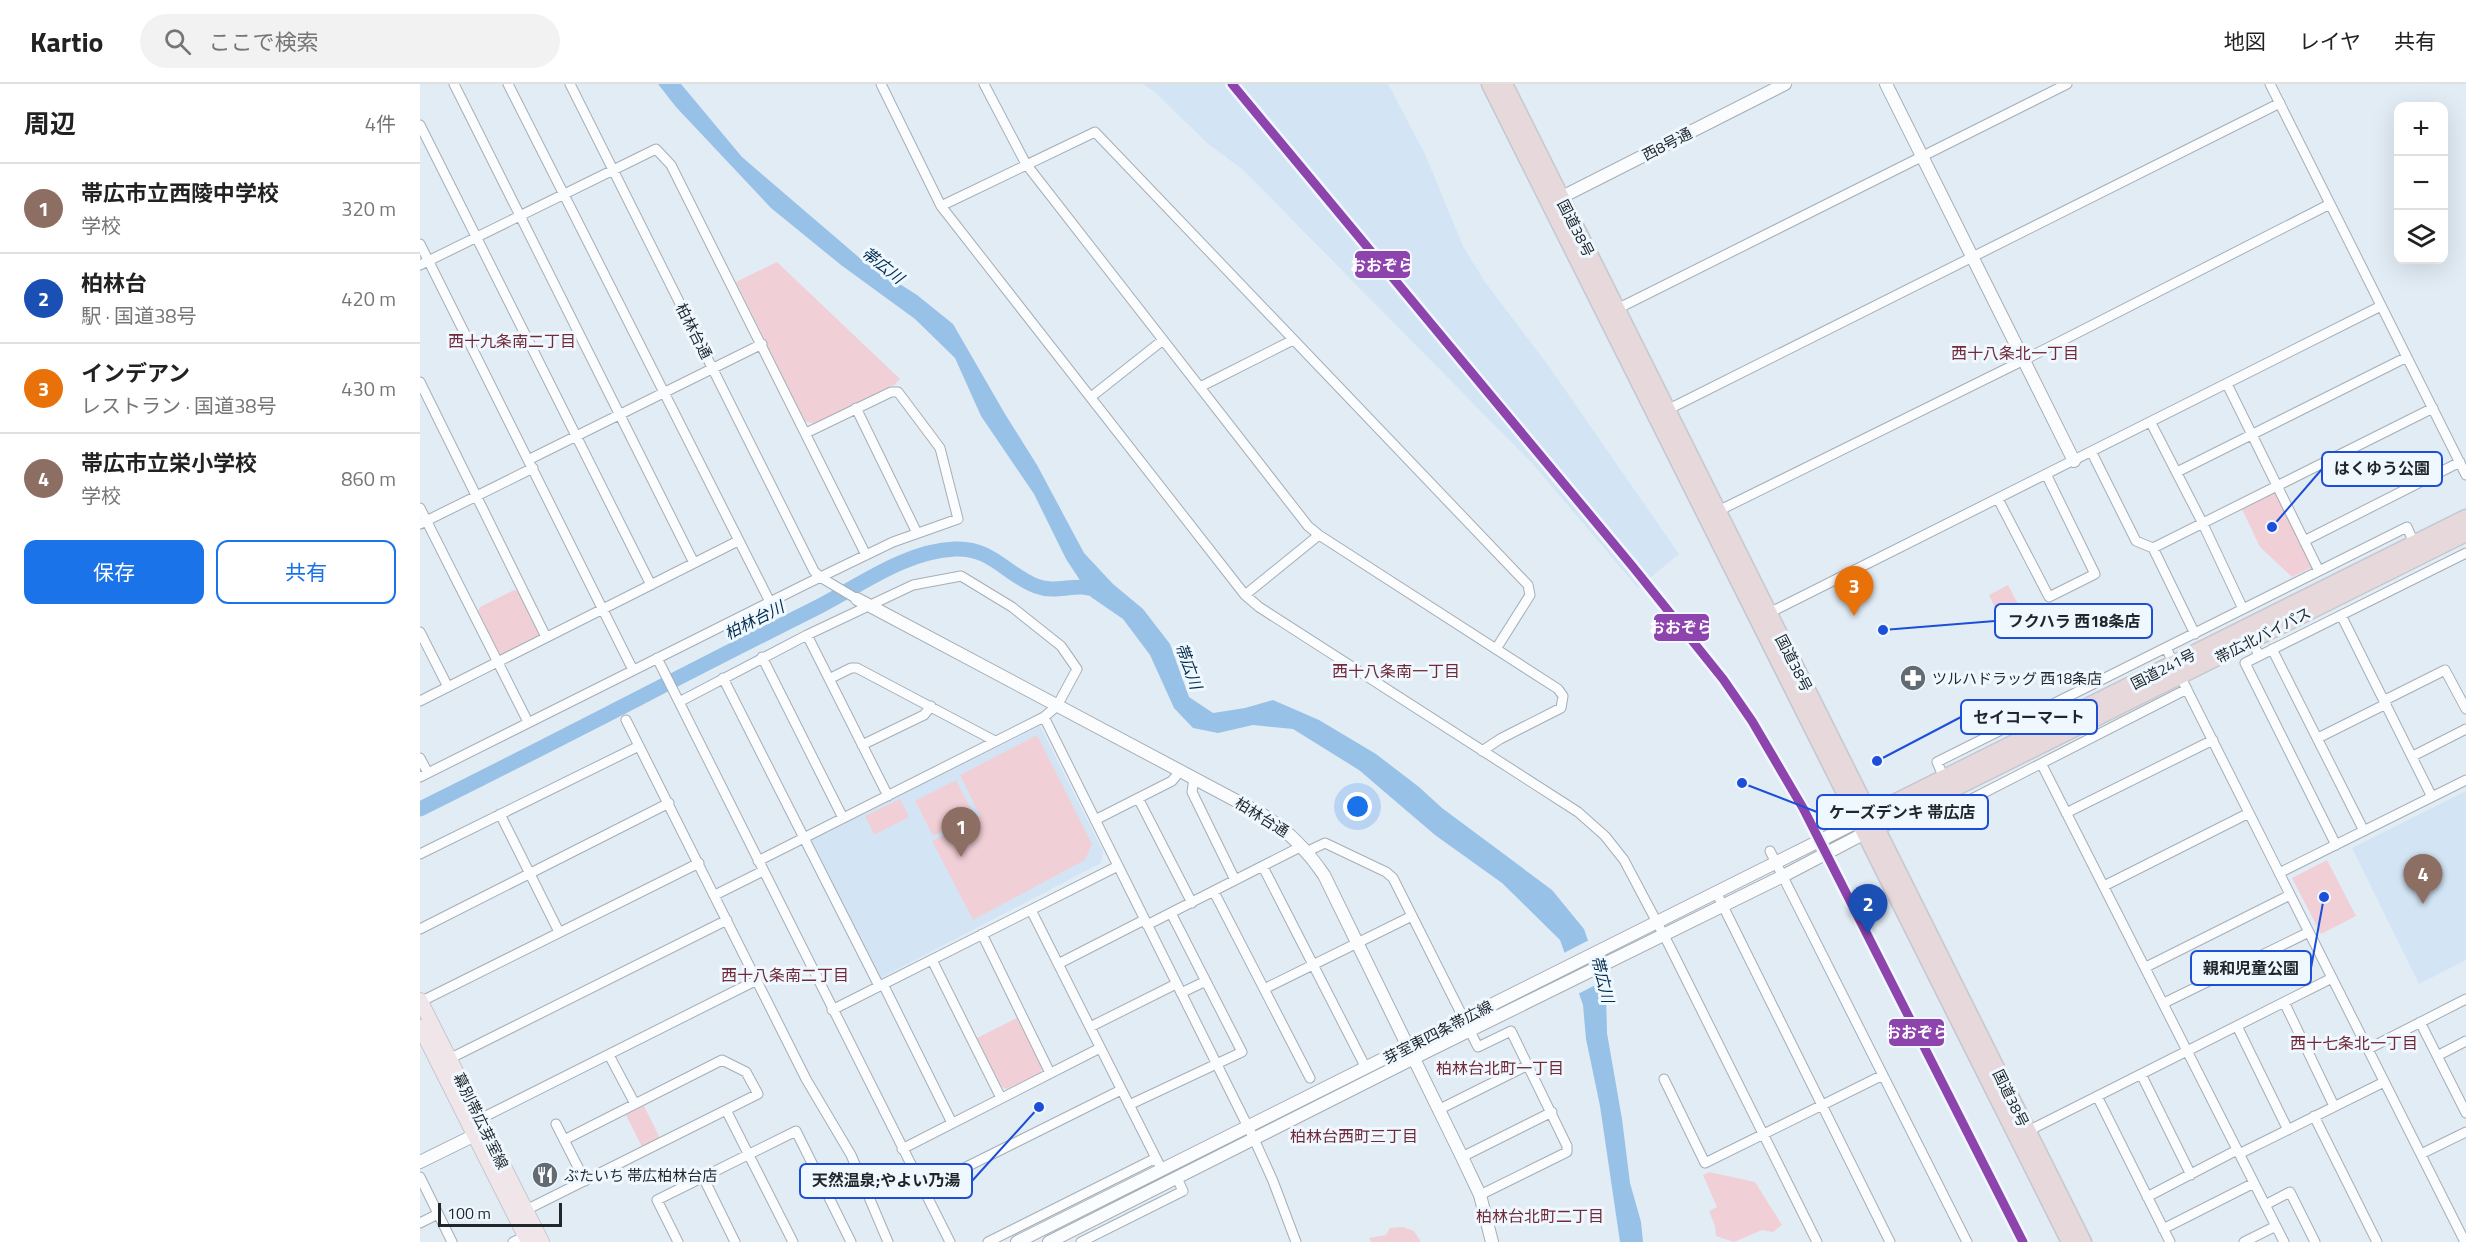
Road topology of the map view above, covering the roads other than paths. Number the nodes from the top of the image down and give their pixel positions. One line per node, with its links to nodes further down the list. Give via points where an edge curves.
1 (454, 84): 21 (street)
2 (508, 84): 17 (street)
3 (570, 84): 16 (street, 柏林台通)
4 (881, 84): 20 (street)
5 (984, 84): 15 (street)
6 (1490, 84): 18 (highway, 国道38号)
7 (1504, 84): 18 (highway, 国道38号)
8 (1785, 84): 18 (main road, 西8号通)
9 (1886, 84): 14 (main road)
10 (2067, 84): 14 (street)
11 (2270, 84): 12 (street)
12 (2280, 103): 19 (street); 24 (street)
13 (420, 125): 22 (street)
14 (1922, 156): 24 (main road); 27 (street)
15 (1026, 164): 20 (street); 28 (street); 29 (street, via 1095,132)
16 (613, 169): 17 (street); 30 (street, via 656,149 671,165); 33 (street, 柏林台通)
17 (563, 193): 21 (street); 37 (street)
18 (1555, 201): 27 (highway, 国道38号)
19 (2330, 204): 26 (street); 32 (street)
20 (941, 206): 38 (street)
21 (520, 215): 22 (street); 42 (street)
22 (476, 237): 25 (street); 46 (street)
23 (420, 244): 25 (street)
24 (1973, 258): 32 (main road); 41 (street)
25 (424, 263): 50 (street)
26 (2381, 306): 31 (street); 35 (street)
27 (1611, 312): 41 (highway, 国道38号)
28 (1163, 340): 36 (street); 38 (street)
29 (1293, 340): 36 (street); 89 (street, via 1528,585 1530,595)
30 (762, 344): 33 (street); 44 (street)
31 (2407, 357): 40 (street); 45 (street)
32 (2024, 360): 48 (main road); 58 (street)
33 (713, 368): 37 (street); 73 (street, 柏林台通)
34 (420, 382): 55 (street)
35 (2227, 384): 43 (street); 45 (street)
36 (1200, 387): 64 (street)
37 (664, 393): 42 (street); 65 (street)
38 (1090, 397): 75 (street)
39 (856, 408): 44 (street); 62 (street); 62 (street, via 898,392 940,448 958,519)
40 (2433, 408): 49 (street); 54 (street)
41 (1663, 413): 58 (highway, 国道38号)
42 (620, 415): 46 (street); 71 (street)
43 (2151, 423): 47 (street); 51 (street)
44 (806, 433): 69 (street)
45 (2252, 434): 51 (street); 54 (street)
46 (576, 437): 50 (street); 74 (street)
47 (2092, 453): 48 (street); 68 (street, via 2136,541)
48 (2074, 461): 52 (street)
49 (2460, 462): 53 (street); 66 (street)
50 (531, 464): 55 (street); 79 (street)
51 (2177, 472): 60 (street)
52 (2046, 474): 56 (street); 56 (street, via 2095,574 2049,597)
53 (2466, 475)
54 (2277, 485): 60 (street); 66 (street)
55 (477, 496): 61 (street); 86 (street)
56 (1998, 499): 82 (street)
57 (420, 508): 61 (street)
58 (1713, 514): 82 (highway, 国道38号)
59 (2466, 518): 67 (highway, 国道241号)
60 (2202, 522): 68 (street); 80 (street)
61 (423, 523): 93 (street)
62 (917, 533): 69 (street)
63 (2466, 533): 88 (highway, 帯広北バイパス)
64 (1319, 536): 75 (street); 89 (street)
65 (738, 541): 71 (street); 77 (street)
66 (2304, 541): 72 (street)
67 (2414, 543): 72 (street, via 2407,527); 95 (highway, 国道241号)
68 (2152, 548): 84 (street)
69 (866, 555): 73 (street)
70 (2465, 556): 81 (street)
71 (694, 563): 74 (street)
72 (2319, 571): 80 (street)
73 (820, 577): 76 (street, 柏林台通); 77 (street)
74 (651, 585): 79 (street)
75 (1245, 595): 114 (street)
76 (857, 599): 78 (main road, 柏林台通)
77 (770, 602): 92 (street)
78 (869, 605): 85 (street); 103 (main road, 柏林台通); 103 (street, via 913,585 961,576 1012,607 1061,646 1077,669)
79 (602, 609): 86 (street); 94 (street)
80 (2243, 609): 84 (street)
81 (2341, 615): 90 (street); 101 (street)
82 (1764, 616): 132 (highway, 国道38号)
83 (420, 632): 98 (street)
84 (2195, 634): 87 (street)
85 (807, 635): 91 (street); 97 (street)
86 (546, 637): 93 (street)
87 (2166, 648): 95 (street); 122 (street, via 1937,762)
88 (2255, 648): 90 (street); 95 (highway, 帯広北バイパス); 135 (street, via 2245,663)
89 (1496, 649): 114 (street, via 1558,689 1563,703 1561,708)
90 (2272, 649): 109 (street)
91 (762, 657): 96 (street); 130 (street)
92 (657, 658): 94 (street); 100 (street)
93 (497, 662): 98 (street); 107 (street)
94 (633, 670): 107 (street)
95 (2180, 676): 110 (street); 117 (street); 122 (highway, 国道241号)
96 (723, 678): 100 (street); 134 (street)
97 (829, 680): 102 (street, via 857,668); 112 (street)
98 (448, 687): 99 (street)
99 (420, 701)
100 (679, 702): 139 (street)
101 (2386, 702): 104 (street, via 2445,670); 109 (street); 115 (street)
102 (931, 706): 111 (street); 112 (street, via 924,715)
103 (1057, 706): 105 (street); 118 (main road, 柏林台通)
104 (2466, 709)
105 (1044, 717): 111 (street); 131 (street)
106 (626, 720): 113 (street)
107 (528, 722): 119 (street)
108 (2466, 729): 115 (street)
109 (2318, 738): 133 (street)
110 (2212, 740): 127 (street); 128 (street)
111 (995, 741): 123 (street)
112 (862, 745): 123 (street)
113 (639, 746): 126 (street); 129 (street)
114 (1482, 751): 161 (street, via 1578,812 1605,836 1624,860)
115 (2413, 756): 124 (street)
116 (420, 758): 119 (street)
117 (2042, 765): 122 (street, via 1958,806); 127 (street)
118 (1180, 771): 120 (main road, 柏林台通); 125 (street, via 1172,781)
119 (424, 775)
120 (1194, 778): 136 (main road, 柏林台通, via 1279,825); 148 (street, via 1192,792)
121 (2466, 780): 124 (street)
122 (1947, 784): 132 (highway, 国道241号)
123 (888, 796): 130 (street)
124 (2432, 797): 133 (street)
125 (1138, 798): 131 (street); 154 (street)
126 (669, 804): 141 (street); 146 (street)
127 (2066, 813): 149 (street)
128 (2249, 813): 145 (street); 149 (street)
129 (500, 814): 138 (street); 146 (street)
130 (843, 818): 134 (street)
131 (1095, 820): 142 (street)
132 (1868, 824): 140 (main road, 芽室東四条帯広線); 147 (main road, 芽室東四条帯広線); 223 (highway, 国道38号)
133 (2364, 831): 135 (street)
134 (803, 838): 139 (street); 175 (street)
135 (2336, 845): 145 (street)
136 (1305, 848): 143 (street); 158 (street, via 1325,843 1386,872); 167 (main road, 柏林台通, via 1324,875)
137 (1770, 851): 140 (street)
138 (420, 854)
139 (758, 861): 144 (street)
140 (1776, 862): 147 (street); 151 (main road, 芽室東四条帯広線)
141 (699, 863): 152 (street); 163 (street)
142 (1118, 866): 156 (street); 160 (street)
143 (1263, 867): 148 (street); 170 (street)
144 (763, 871): 152 (street); 182 (street)
145 (2279, 873): 153 (street)
146 (530, 874): 162 (street); 163 (street)
147 (1783, 876): 155 (main road, 芽室東四条帯広線); 201 (street)
148 (1235, 880): 150 (street)
149 (2104, 886): 171 (street)
150 (1214, 891): 154 (street); 177 (street)
151 (1716, 892): 155 (street); 161 (main road, 芽室東四条帯広線)
152 (715, 895): 159 (street)
153 (2290, 895): 164 (street); 171 (street)
154 (1191, 903): 157 (street)
155 (1722, 905): 166 (main road, 芽室東四条帯広線); 209 (street)
156 (1031, 910): 165 (street); 169 (street)
157 (1171, 913): 160 (street); 174 (street)
158 (1412, 916): 167 (street); 184 (street)
159 (727, 920): 173 (street); 195 (street)
160 (1145, 922): 169 (street); 176 (street)
161 (1657, 922): 166 (street); 184 (main road, 芽室東四条帯広線, via 1539,982)
162 (420, 929)
163 (559, 932): 179 (street)
164 (2309, 932): 172 (street); 181 (street)
165 (982, 934): 168 (street); 199 (street)
166 (1663, 934): 184 (main road, 芽室東四条帯広線, via 1545,994); 224 (street)
167 (1358, 942): 170 (street); 192 (main road, 柏林台通)
168 (932, 960): 175 (street); 207 (street)
169 (1058, 964): 187 (street)
170 (1314, 964): 177 (street); 198 (street)
171 (2146, 967): 181 (street)
172 (2332, 978): 180 (street); 190 (street)
173 (757, 980): 193 (street); 261 (street, via 806,1079 851,1155)
174 (1206, 981): 176 (street); 196 (street, via 1242,1052)
175 (881, 985): 182 (street); 217 (street)
176 (1179, 988): 187 (street); 196 (street)
177 (1264, 989): 202 (street)
178 (2466, 999): 183 (street)
179 (420, 1001): 195 (main road, 幕別帯広芽室線)
180 (2284, 1002): 185 (street); 211 (street)
181 (2164, 1003): 191 (street)
182 (832, 1010): 227 (street)
183 (2420, 1022): 190 (street); 194 (street)
184 (1466, 1025): 192 (main road, 芽室東四条帯広線); 197 (street, via 1478,1047 1511,1031)
185 (2237, 1026): 191 (street); 221 (street)
186 (420, 1027): 195 (main road, 幕別帯広芽室線)
187 (1090, 1027): 189 (street)
188 (2466, 1041): 194 (street)
189 (1100, 1048): 199 (street); 205 (street)
190 (2368, 1049): 204 (street)
191 (2187, 1050): 200 (street); 228 (street)
192 (1411, 1052): 198 (main road, 芽室東四条帯広線); 212 (main road, 柏林台通); 225 (main road, 芽室東四条帯広線)
193 (609, 1055): 208 (street); 220 (street)
194 (2437, 1056): 215 (street)
195 (444, 1061): 220 (main road, 幕別帯広芽室線)
196 (1217, 1064): 210 (street); 219 (street)
197 (1528, 1065): 212 (street); 214 (street)
198 (1366, 1068): 219 (main road, 芽室東四条帯広線)
199 (1050, 1073): 207 (street)
200 (2141, 1074): 206 (street); 235 (street)
201 (1883, 1075): 209 (street); 271 (street)
202 (1310, 1078)
203 (1664, 1078): 224 (street, via 1705,1163)
204 (2384, 1082): 211 (street); 230 (street)
205 (1121, 1090): 210 (street); 241 (street)
206 (2097, 1096): 223 (street); 243 (street)
207 (1001, 1098): 217 (street)
208 (635, 1104): 213 (street, via 722,1060 746,1072 758,1094); 226 (street)
209 (1822, 1104): 224 (street); 270 (street)
210 (1129, 1105): 232 (street)
211 (2334, 1106): 216 (street)
212 (1440, 1109): 231 (main road, 柏林台通)
213 (726, 1110): 229 (street); 239 (street)
214 (1552, 1112): 231 (street); 242 (street, via 1568,1146 1567,1152)
215 (2466, 1113)
216 (2314, 1116): 221 (street); 278 (street)
217 (952, 1123): 227 (street)
218 (556, 1124): 226 (street)
219 (1248, 1127): 225 (street); 234 (main road, 芽室東四条帯広線)
220 (480, 1128): 233 (main road); 246 (main road, 幕別帯広芽室線)
221 (2288, 1130): 228 (street)
222 (2466, 1132): 230 (street)
223 (2022, 1133): 272 (highway, 国道38号); 273 (highway, 国道38号)
224 (1762, 1134): 269 (street)
225 (1254, 1139): 238 (main road, 芽室東四条帯広線); 267 (street)
226 (564, 1140): 239 (street)
227 (902, 1149): 241 (street)
228 (2238, 1152): 235 (street); 240 (street)
229 (749, 1154): 237 (street); 259 (street); 260 (street, via 796,1131)
230 (2421, 1154): 251 (street)
231 (1462, 1157): 242 (main road, 柏林台通)
232 (1156, 1158): 234 (street); 245 (street)
233 (420, 1162)
234 (1162, 1170): 249 (main road, 芽室東四条帯広線)
235 (2191, 1175): 243 (street)
236 (420, 1177): 247 (street)
237 (702, 1177): 257 (street, via 657,1200); 258 (street)
238 (1177, 1178): 254 (main road, 芽室東四条帯広線); 266 (street, via 1183,1191)
239 (585, 1181): 246 (street)
240 (2254, 1183): 244 (street); 253 (street)
241 (922, 1189): 262 (street)
242 (1480, 1195): 268 (main road, 柏林台通)
243 (2147, 1197): 253 (street)
244 (2265, 1205): 252 (street); 277 (street, via 2290,1192)
245 (1054, 1209): 249 (street); 263 (street)
246 (520, 1213): 255 (main road, 幕別帯広芽室線)
247 (438, 1214): 250 (street); 256 (street)
248 (2466, 1218): 251 (street)
249 (1059, 1221): 254 (street); 264 (main road, 芽室東四条帯広線)
250 (420, 1223)
251 (2456, 1224): 279 (street)
252 (2276, 1226): 275 (street); 276 (street)
253 (2163, 1229): 274 (street)
254 (1065, 1234): 265 (main road, 芽室東四条帯広線)
255 (529, 1239)
256 (452, 1242)
257 (678, 1242)
258 (735, 1242)
259 (794, 1242)
260 (851, 1242)
261 (888, 1242)
262 (950, 1242)
263 (988, 1242)
264 (1017, 1242)
265 (1049, 1242)
266 (1081, 1242)
267 (1296, 1242)
268 (1492, 1242)
269 (1816, 1242)
270 (1890, 1242)
271 (1967, 1242)
272 (2070, 1242)
273 (2084, 1242)
274 (2170, 1242)
275 (2244, 1242)
276 (2284, 1242)
277 (2315, 1242)
278 (2377, 1242)
279 (2465, 1242)

